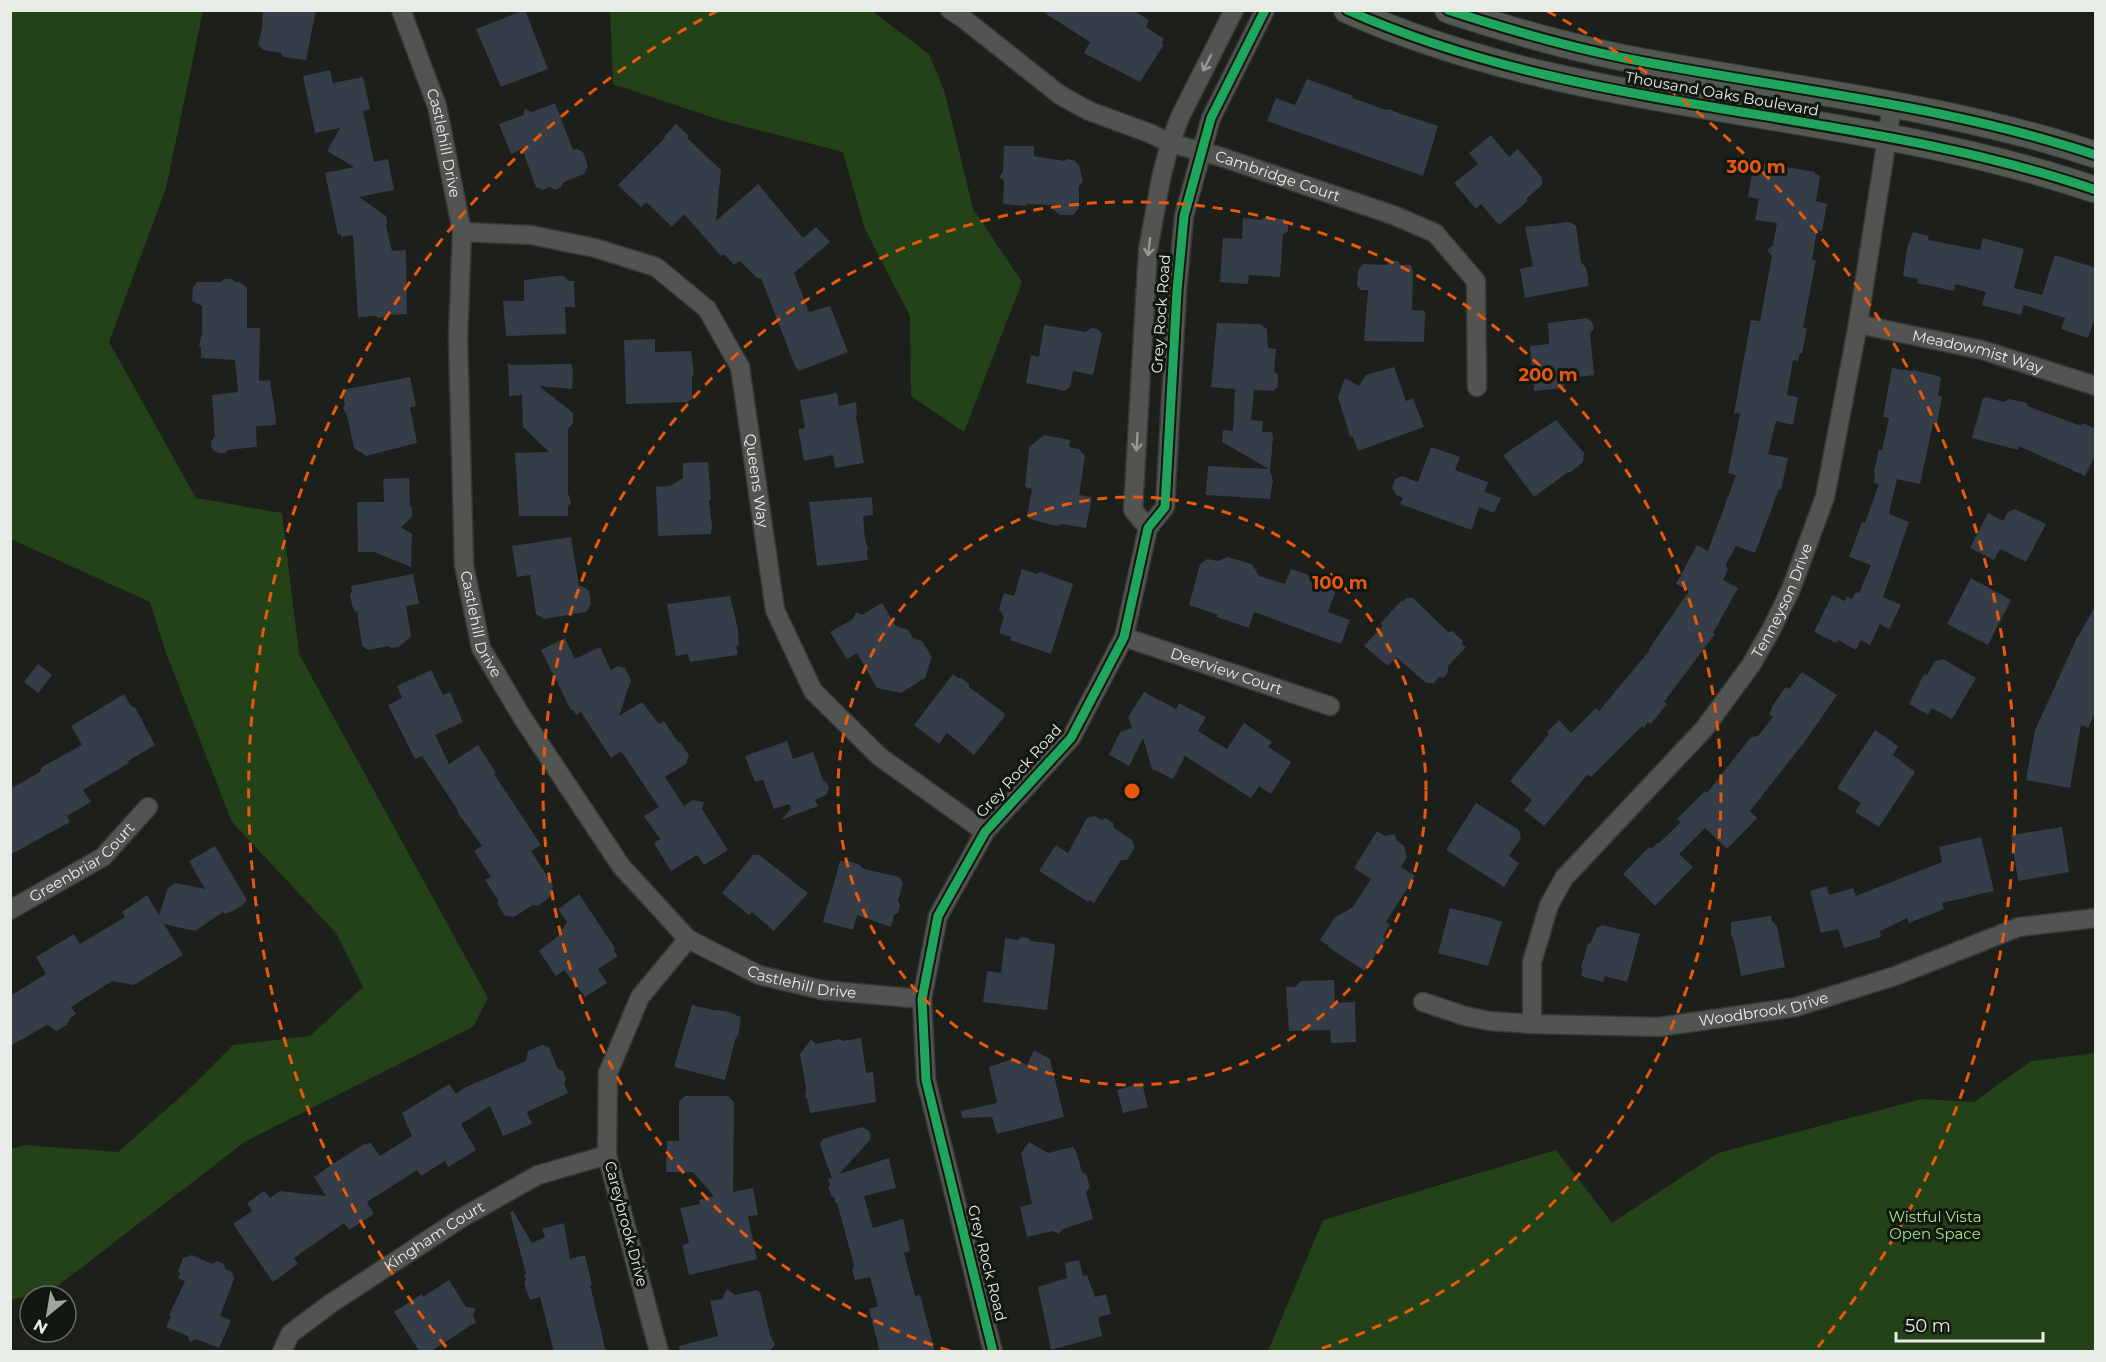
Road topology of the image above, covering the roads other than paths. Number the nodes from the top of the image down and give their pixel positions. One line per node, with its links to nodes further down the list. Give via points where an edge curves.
1 (400, 10): 13 (street, Castlehill Drive, via 437,106)
2 (950, 10): 9 (street, Cambridge Court, via 1060,96)
3 (1234, 10): 9 (street, Grey Rock Road, one-way to 9)
4 (1265, 10): 10 (street, Grey Rock Road, via 1211,118)
5 (1347, 10): 8 (main road, Thousand Oaks Boulevard, via 1420,39 1538,74)
6 (1448, 10): 7 (main road, Thousand Oaks Boulevard, via 1623,58)
7 (1892, 106): 8 (street, Tenneyson Drive); 11 (main road, Thousand Oaks Boulevard, via 1998,127)
8 (1888, 138): 12 (main road, Thousand Oaks Boulevard, via 1989,159); 14 (street, Tenneyson Drive)
9 (1170, 143): 10 (street, Cambridge Court); 17 (street, Grey Rock Road, one-way to 17, via 1148,250 1136,455 1133,510)
10 (1201, 152): 16 (street, Cambridge Court, via 1393,215 1436,233 1476,281); 17 (street, Grey Rock Road, via 1184,216 1165,507)
11 (2096, 155)
12 (2096, 189)
13 (462, 232): 21 (street, Queens Way, via 531,235 595,248 656,267 707,309 740,367 776,610 813,691 880,757); 24 (street, Castlehill Drive, via 458,338 464,565 481,648 621,866)
14 (1858, 324): 15 (street, Meadowmist Way, via 1982,350); 27 (street, Tenneyson Drive, via 1825,497 1791,589 1751,664 1704,729 1564,878 1549,905 1532,962)
15 (2096, 386)
16 (1477, 387)
17 (1148, 528): 18 (street, Grey Rock Road)
18 (1124, 637): 19 (street, Deerview Court); 21 (street, Grey Rock Road, via 1071,738)
19 (1330, 706)
20 (148, 807): 22 (street, Greenbriar Court, via 103,857)
21 (985, 832): 25 (street, Grey Rock Road, via 938,916)
22 (10, 910)
23 (2096, 918): 27 (street, Woodbrook Drive, via 2019,927 1895,976 1796,1007 1659,1027)
24 (688, 939): 25 (street, Castlehill Drive, via 759,975 822,990); 28 (street, Careybrook Drive, via 640,997 608,1073)
25 (922, 999): 31 (street, Grey Rock Road, via 926,1080)
26 (1423, 1002): 27 (street, Woodbrook Drive, via 1481,1019)
27 (1532, 1024)
28 (607, 1155): 29 (street, Kingham Court, via 538,1175 463,1217 330,1304 290,1334); 30 (street, Careybrook Drive)
29 (282, 1352)
30 (659, 1352)
31 (993, 1352)

